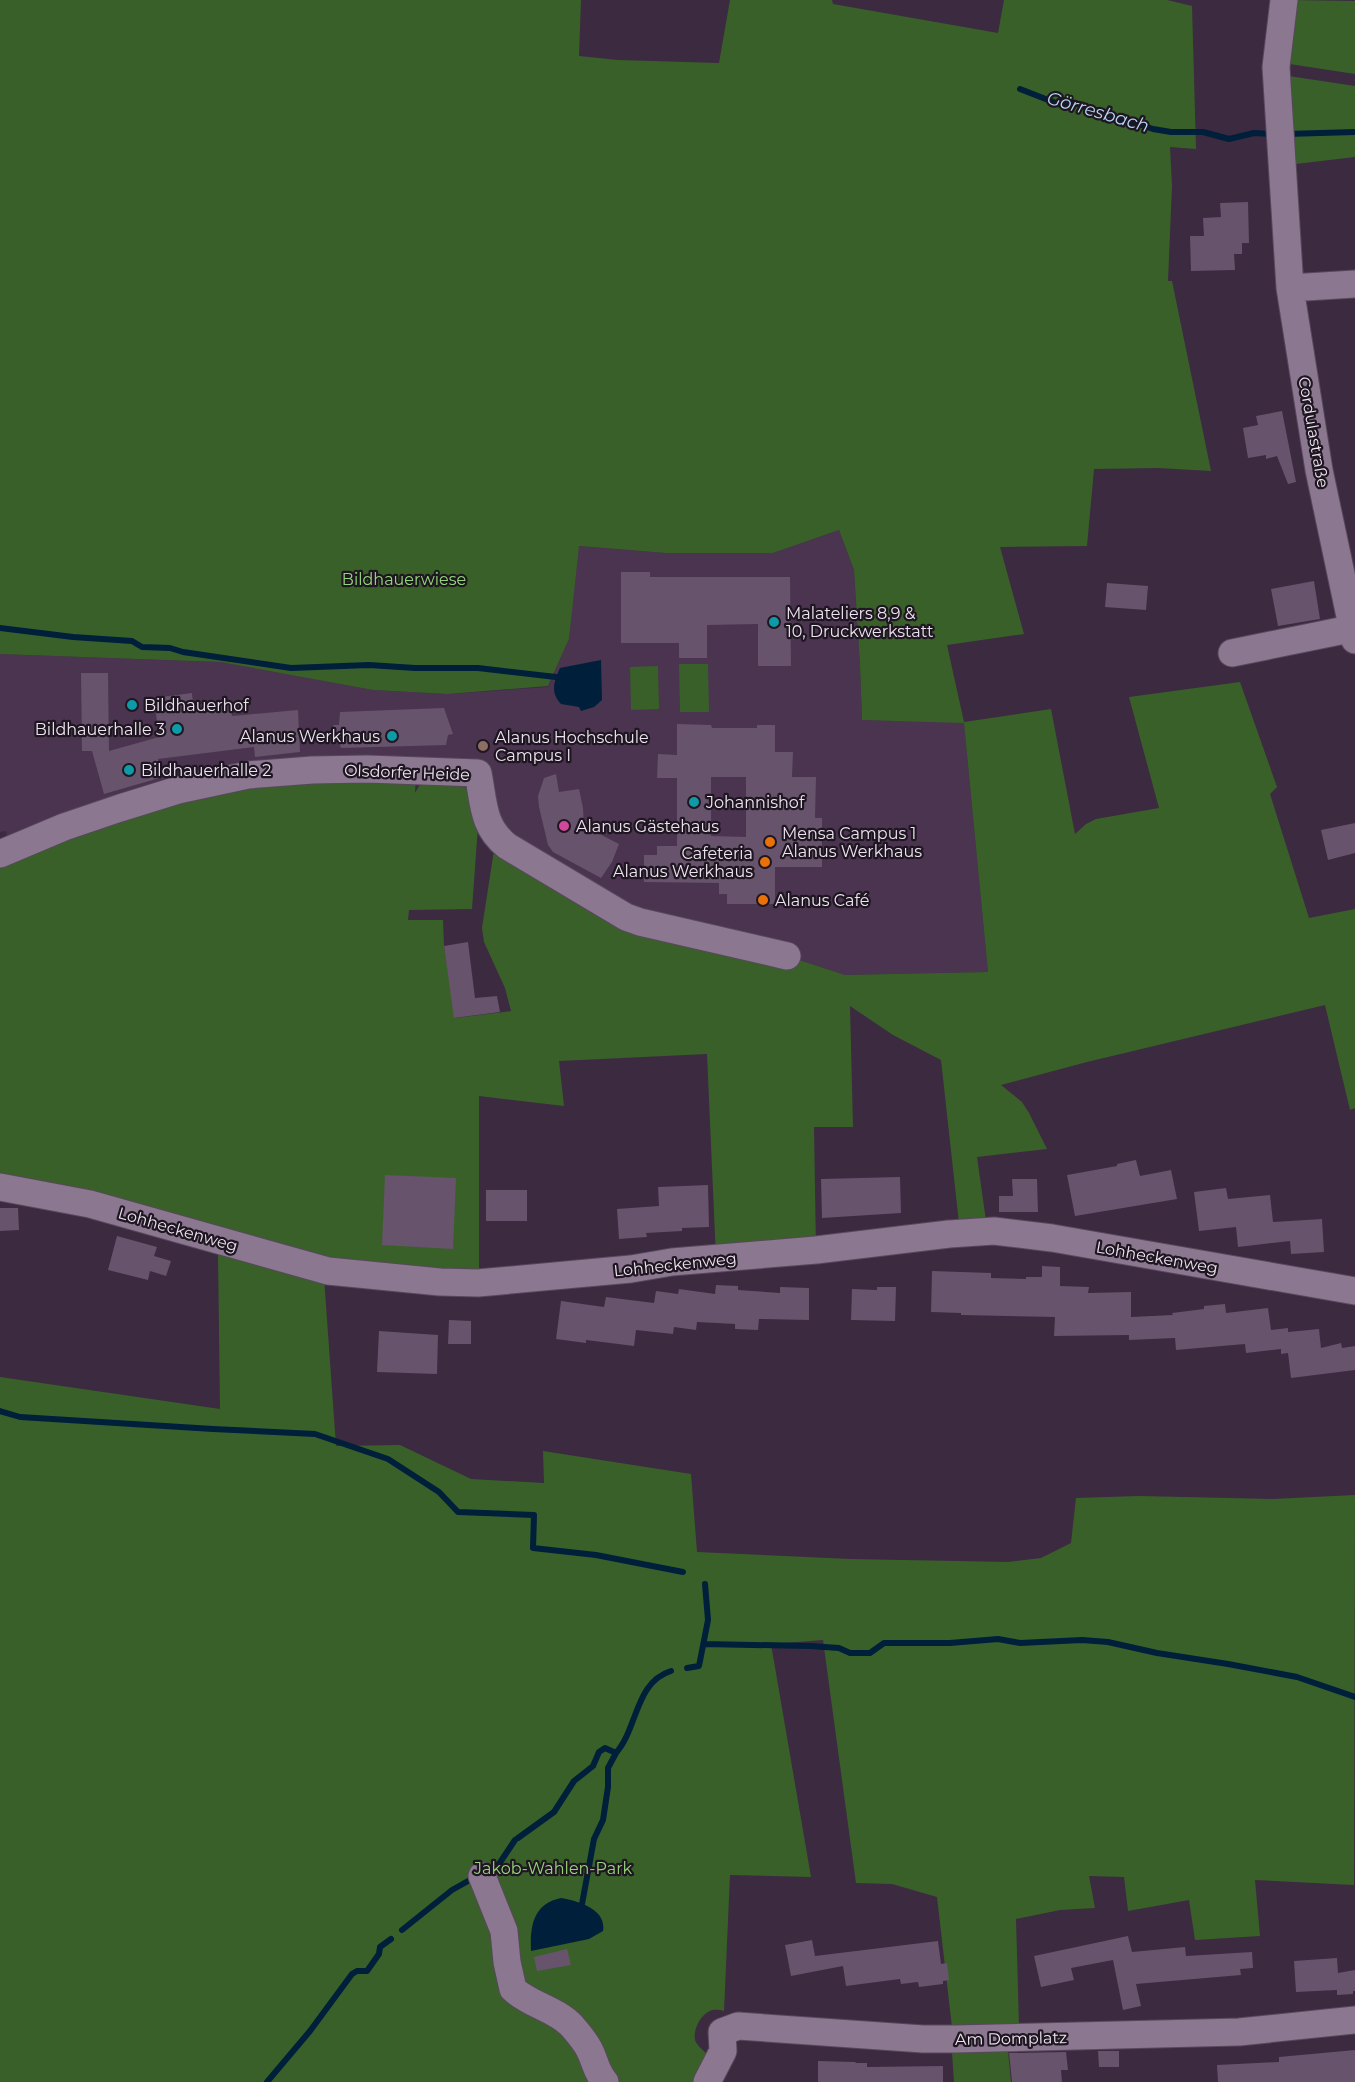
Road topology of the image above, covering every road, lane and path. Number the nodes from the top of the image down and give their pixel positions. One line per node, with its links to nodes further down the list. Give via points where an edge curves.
1 (1284, 0): 3 (street, Cordulastraße, via 1276,68)
2 (1355, 284): 3 (street)
3 (1290, 288): 4 (street, Cordulastraße, via 1319,470)
4 (1354, 632): 5 (street)
5 (1232, 653)
6 (0, 854): 7 (street, Olsdorfer Heide, via 64,827 178,790 248,775 356,769 477,773 489,827 496,837 613,910 640,922)
7 (788, 956)
8 (0, 1187): 9 (street, Lohheckenweg, via 90,1204 328,1271 440,1282 478,1283 632,1269 994,1231)
9 (1355, 1291)
10 (482, 1876): 12 (street, via 504,1931 513,1989 572,2026 590,2050)
11 (1355, 2020): 13 (street, Am Domplatz, via 1239,2032 955,2039 738,2026 722,2032 723,2051)
12 (605, 2082)
13 (707, 2082)

